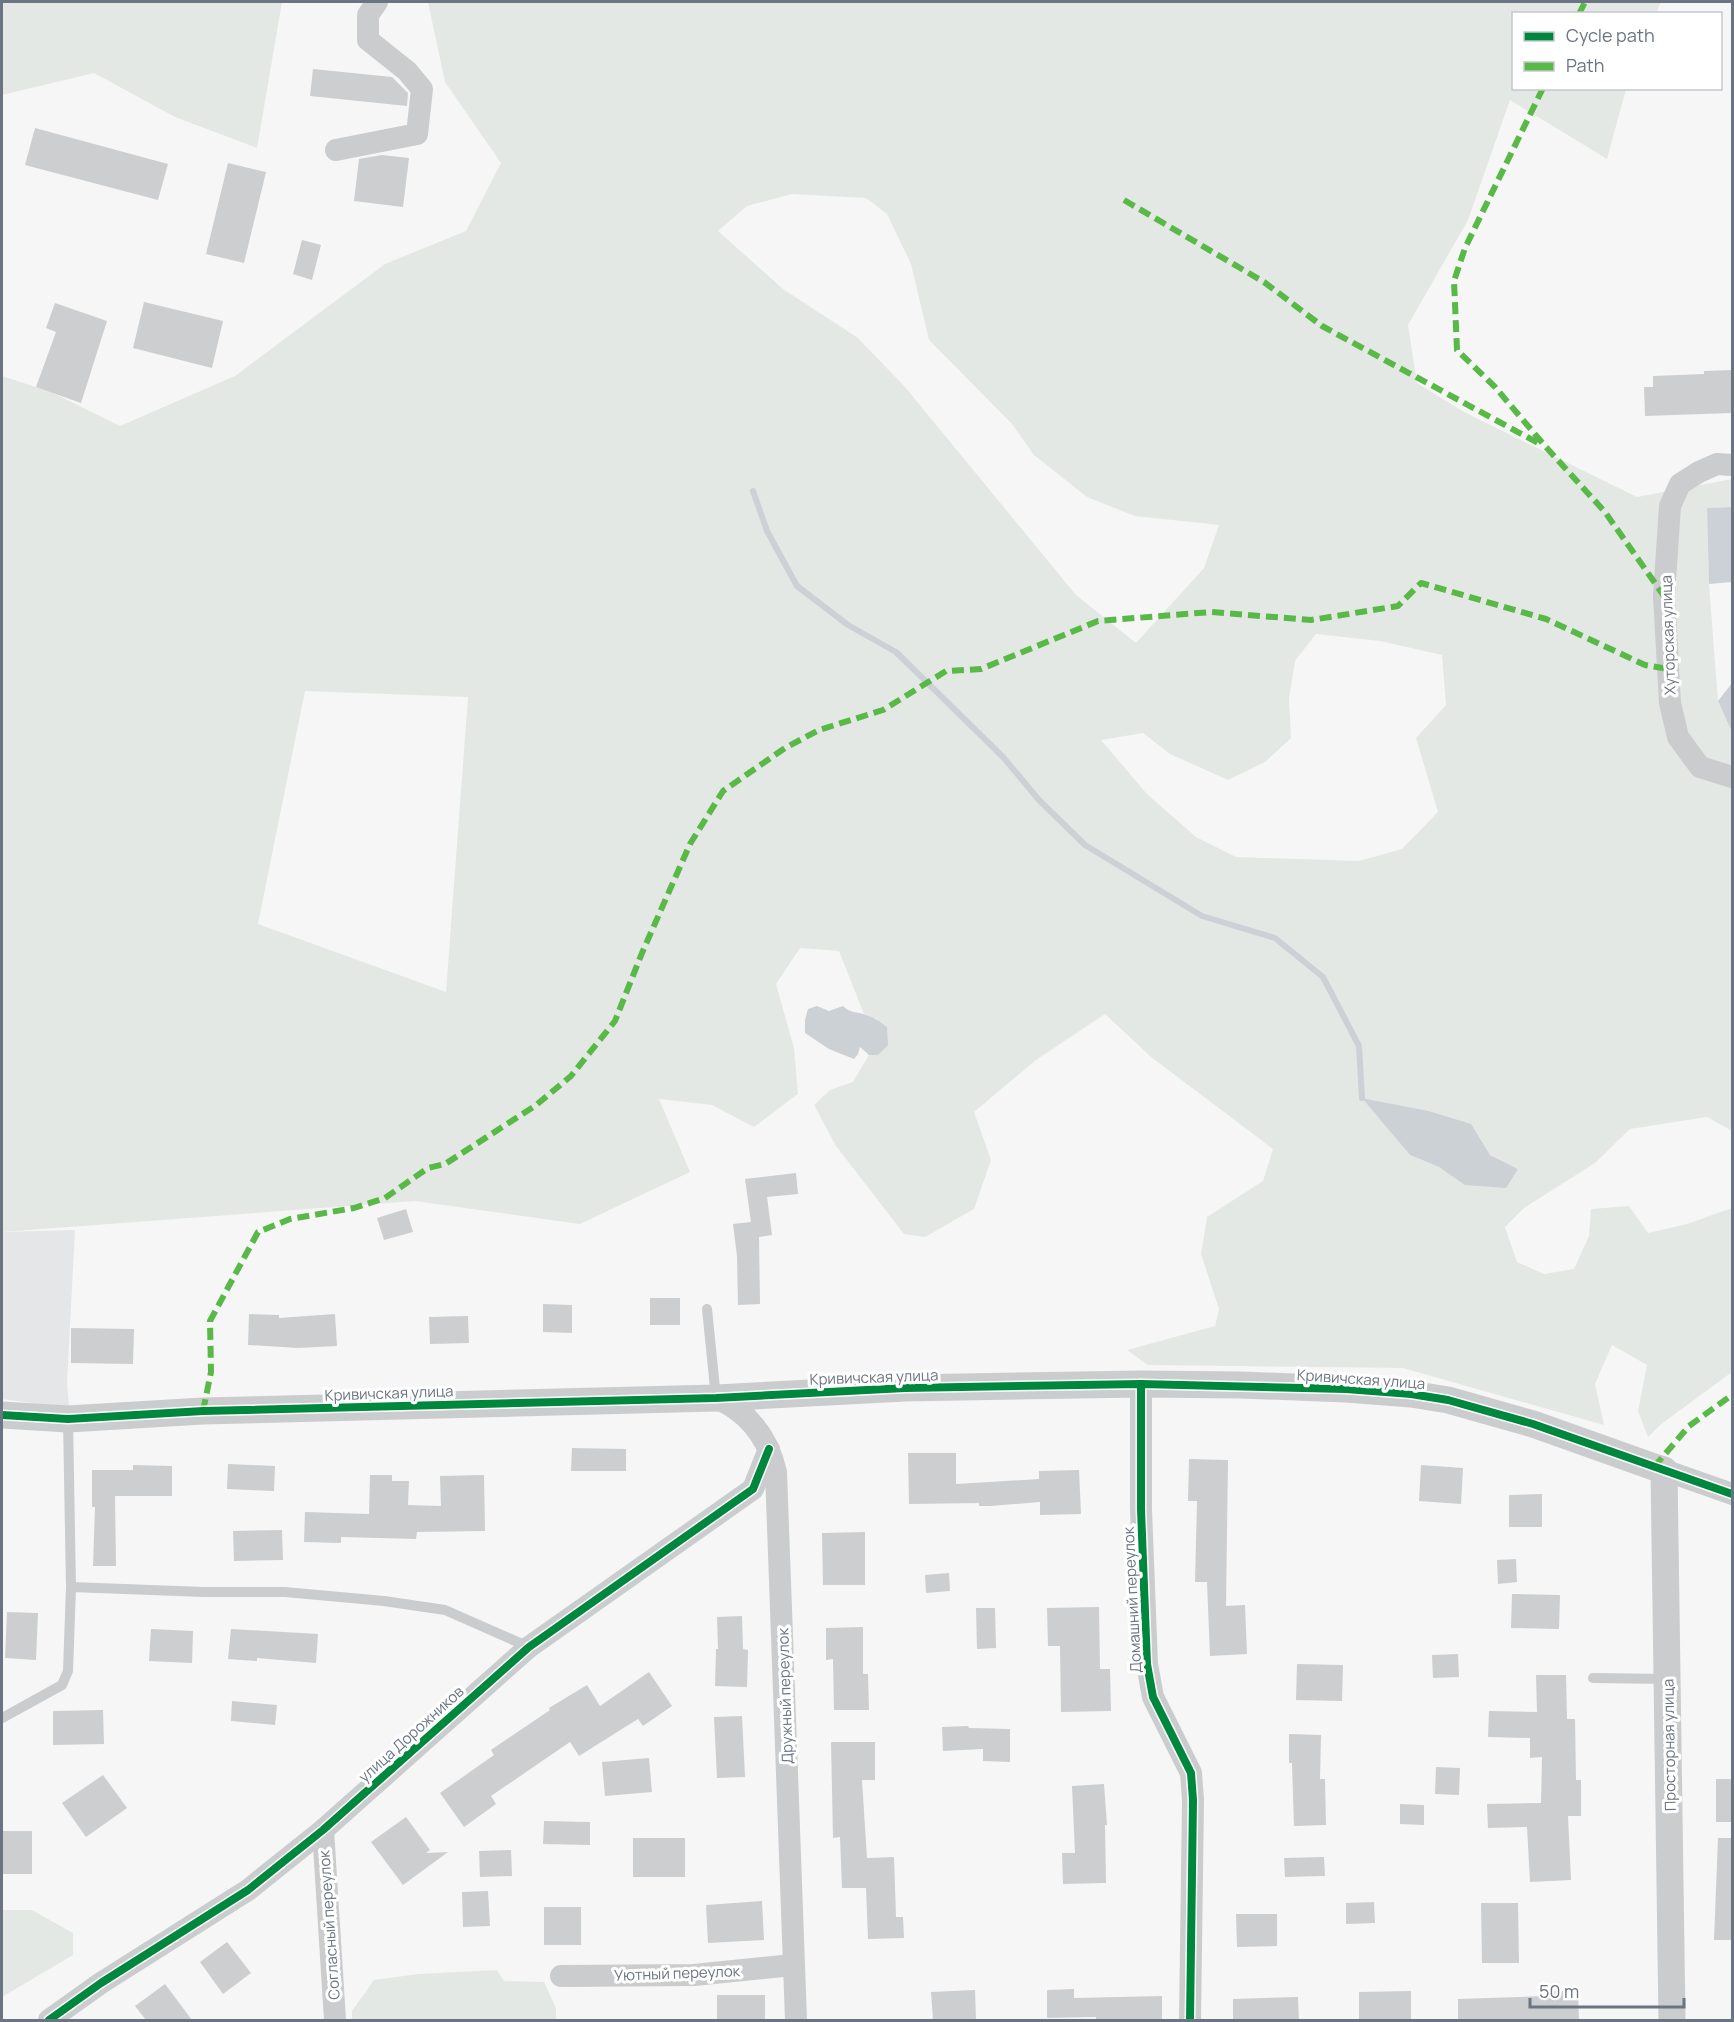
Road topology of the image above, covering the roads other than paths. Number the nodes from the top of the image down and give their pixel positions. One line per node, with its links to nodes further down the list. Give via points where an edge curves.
1 (377, 2): 2 (street, via 368,15 368,40 407,71 422,89 417,134)
2 (336, 150)
3 (1732, 465): 4 (street, Хуторская улица, via 1717,464 1680,484 1670,506 1664,596 1670,704 1678,737 1700,767)
4 (1732, 777)
5 (707, 1309): 7 (lane)
6 (1141, 1384): 7 (street, Кривичская улица, via 905,1388); 11 (street, Кривичская улица, via 1334,1388 1448,1400 1533,1424); 24 (street, Домашний переулок, via 1147,1664 1153,1697 1191,1773)
7 (716, 1398): 9 (street, Кривичская улица, via 215,1411); 10 (street, Дружный переулок, via 744,1414)
8 (2, 1415): 9 (street, Кривичская улица)
9 (68, 1419): 13 (lane)
10 (769, 1449): 14 (street, улица Дорожников, via 753,1490); 19 (street, Дружный переулок, via 776,1484)
11 (1664, 1470): 12 (street, Кривичская улица); 16 (street, Просторная улица)
12 (1732, 1494)
13 (71, 1587): 14 (lane, via 285,1592 384,1601 445,1610); 17 (lane, via 68,1671 62,1685)
14 (529, 1647): 18 (street, улица Дорожников)
15 (1593, 1678): 16 (lane)
16 (1668, 1678): 25 (street, Просторная улица)
17 (2, 1718)
18 (323, 1830): 21 (street, улица Дорожников, via 248,1890); 22 (street, Согласный переулок)
19 (794, 1965): 20 (street, Уютный переулок, via 694,1975); 23 (street, Дружный переулок)
20 (561, 1976)
21 (49, 2020)
22 (336, 2020)
23 (796, 2020)
24 (1190, 2020)
25 (1672, 2020)

